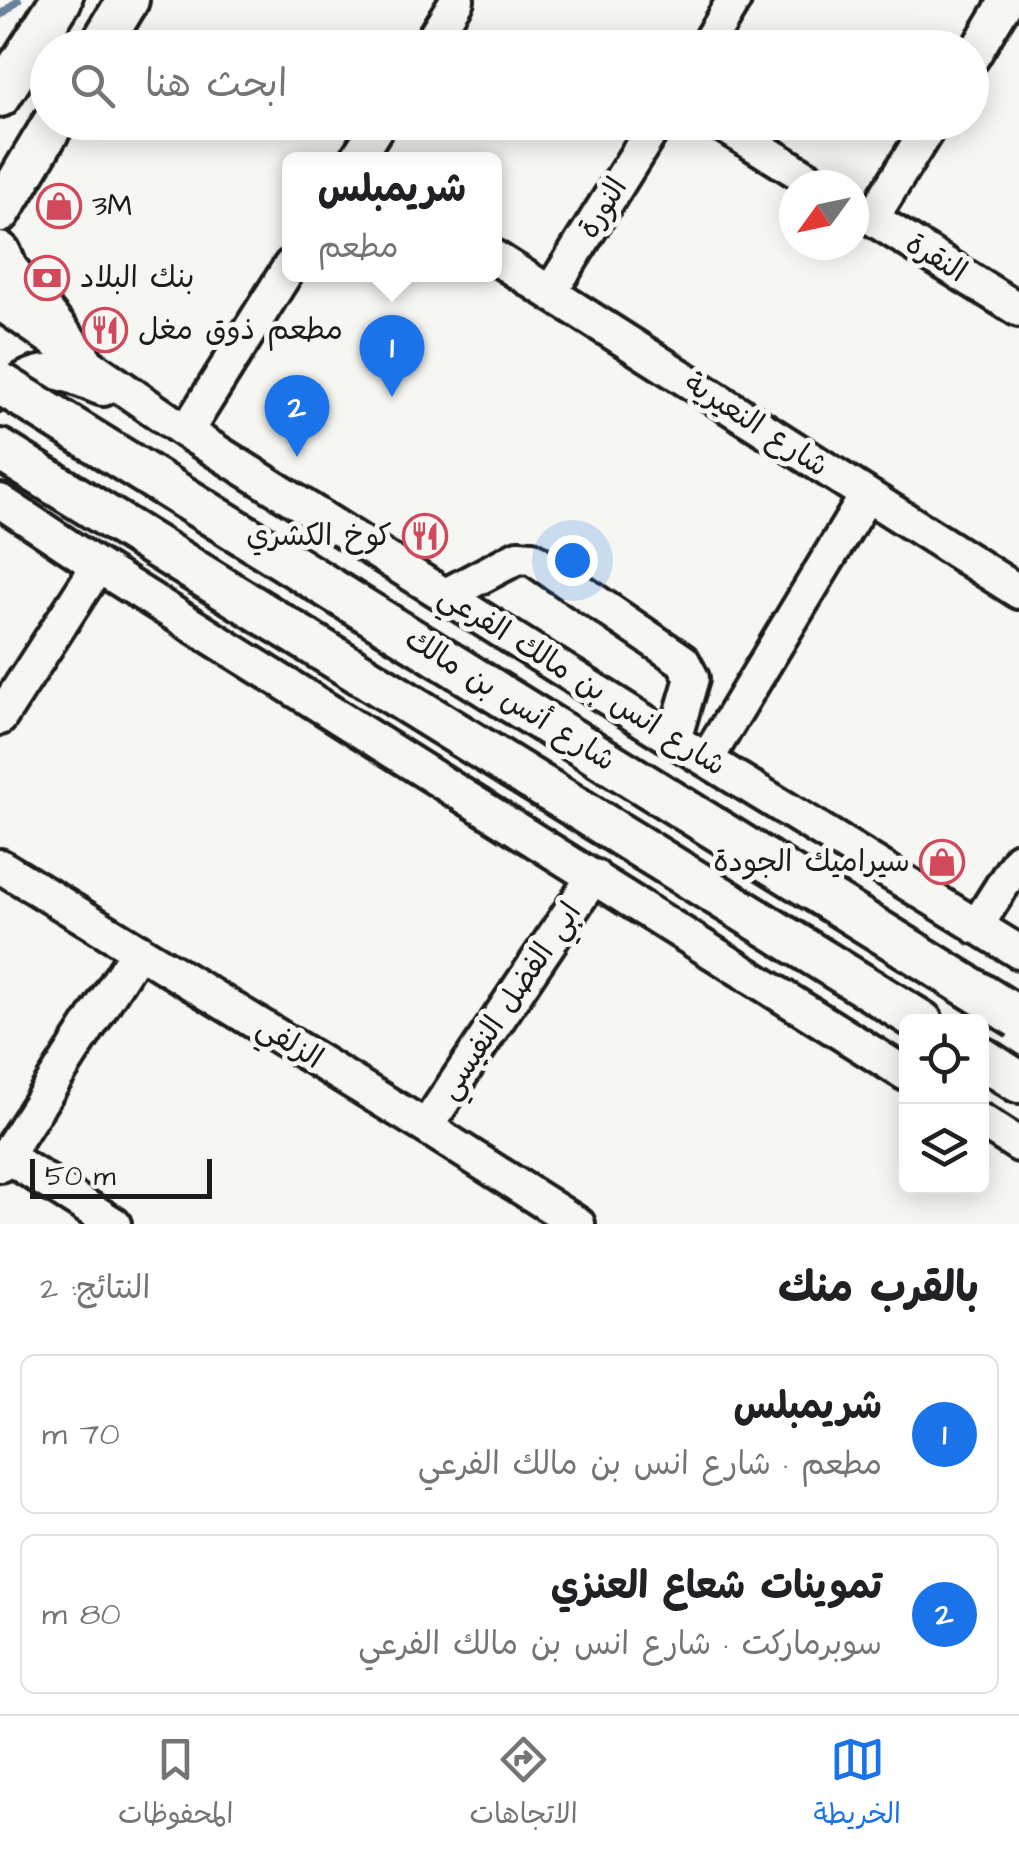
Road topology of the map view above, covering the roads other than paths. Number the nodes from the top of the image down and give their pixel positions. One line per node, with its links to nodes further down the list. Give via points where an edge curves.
1 (61, 0): 6 (main road)
2 (128, 0): 7 (main road)
3 (457, 0): 8 (street)
4 (734, 0): 9 (street)
5 (1007, 0): 10 (street)
6 (42, 30)
7 (110, 30)
8 (438, 30)
9 (715, 30)
10 (989, 30)
11 (30, 49): 12 (main road)
12 (0, 96)
13 (43, 140): 19 (main road)
14 (646, 140): 24 (street, النورة)
15 (747, 140): 17 (street)
16 (918, 140): 18 (street)
17 (795, 170)
18 (869, 205)
19 (0, 212)
20 (869, 217): 26 (street, النقرة)
21 (0, 253): 27 (main road, via 6,270)
22 (502, 262): 24 (street, شارع النعيرية)
23 (282, 279): 31 (street)
24 (550, 293): 34 (street, شارع النعيرية)
25 (0, 303): 27 (street, شارع انس بن مالك الفرعي)
26 (1019, 310)
27 (81, 360): 30 (street, شارع انس بن مالك الفرعي)
28 (0, 383): 50 (main road, شارع أنس بن مالك, bridge)
29 (0, 394): 30 (street, via 48,370)
30 (149, 408): 31 (street, شارع انس بن مالك الفرعي)
31 (186, 432): 39 (street, شارع انس بن مالك الفرعي)
32 (0, 450): 49 (main road, شارع أنس بن مالك)
33 (0, 489): 36 (street)
34 (866, 496): 38 (street, شارع النعيرية); 42 (street)
35 (0, 505): 36 (street)
36 (51, 533): 37 (street)
37 (98, 566): 40 (street); 45 (street)
38 (1019, 592)
39 (446, 595): 41 (street, شارع انس بن مالك الفرعي); 41 (street, via 518,557 532,558 683,661 692,678)
40 (0, 718)
41 (674, 740): 42 (street, شارع انس بن مالك الفرعي)
42 (707, 759): 46 (street, شارع انس بن مالك الفرعي)
43 (1019, 860): 46 (street)
44 (0, 866): 48 (street, الزلفي)
45 (594, 876): 52 (street); 54 (street, ابي الفضل النفيسي)
46 (976, 927): 47 (street, شارع انس بن مالك الفرعي)
47 (1015, 942)
48 (138, 950): 54 (street, الزلفي); 57 (street)
49 (909, 1014)
50 (1019, 1018)
51 (989, 1063): 53 (main road)
52 (899, 1070)
53 (1019, 1082)
54 (426, 1126): 59 (street, الزلفي)
55 (989, 1126): 56 (street)
56 (1019, 1145)
57 (3, 1160): 58 (street)
58 (114, 1224)
59 (578, 1224)

